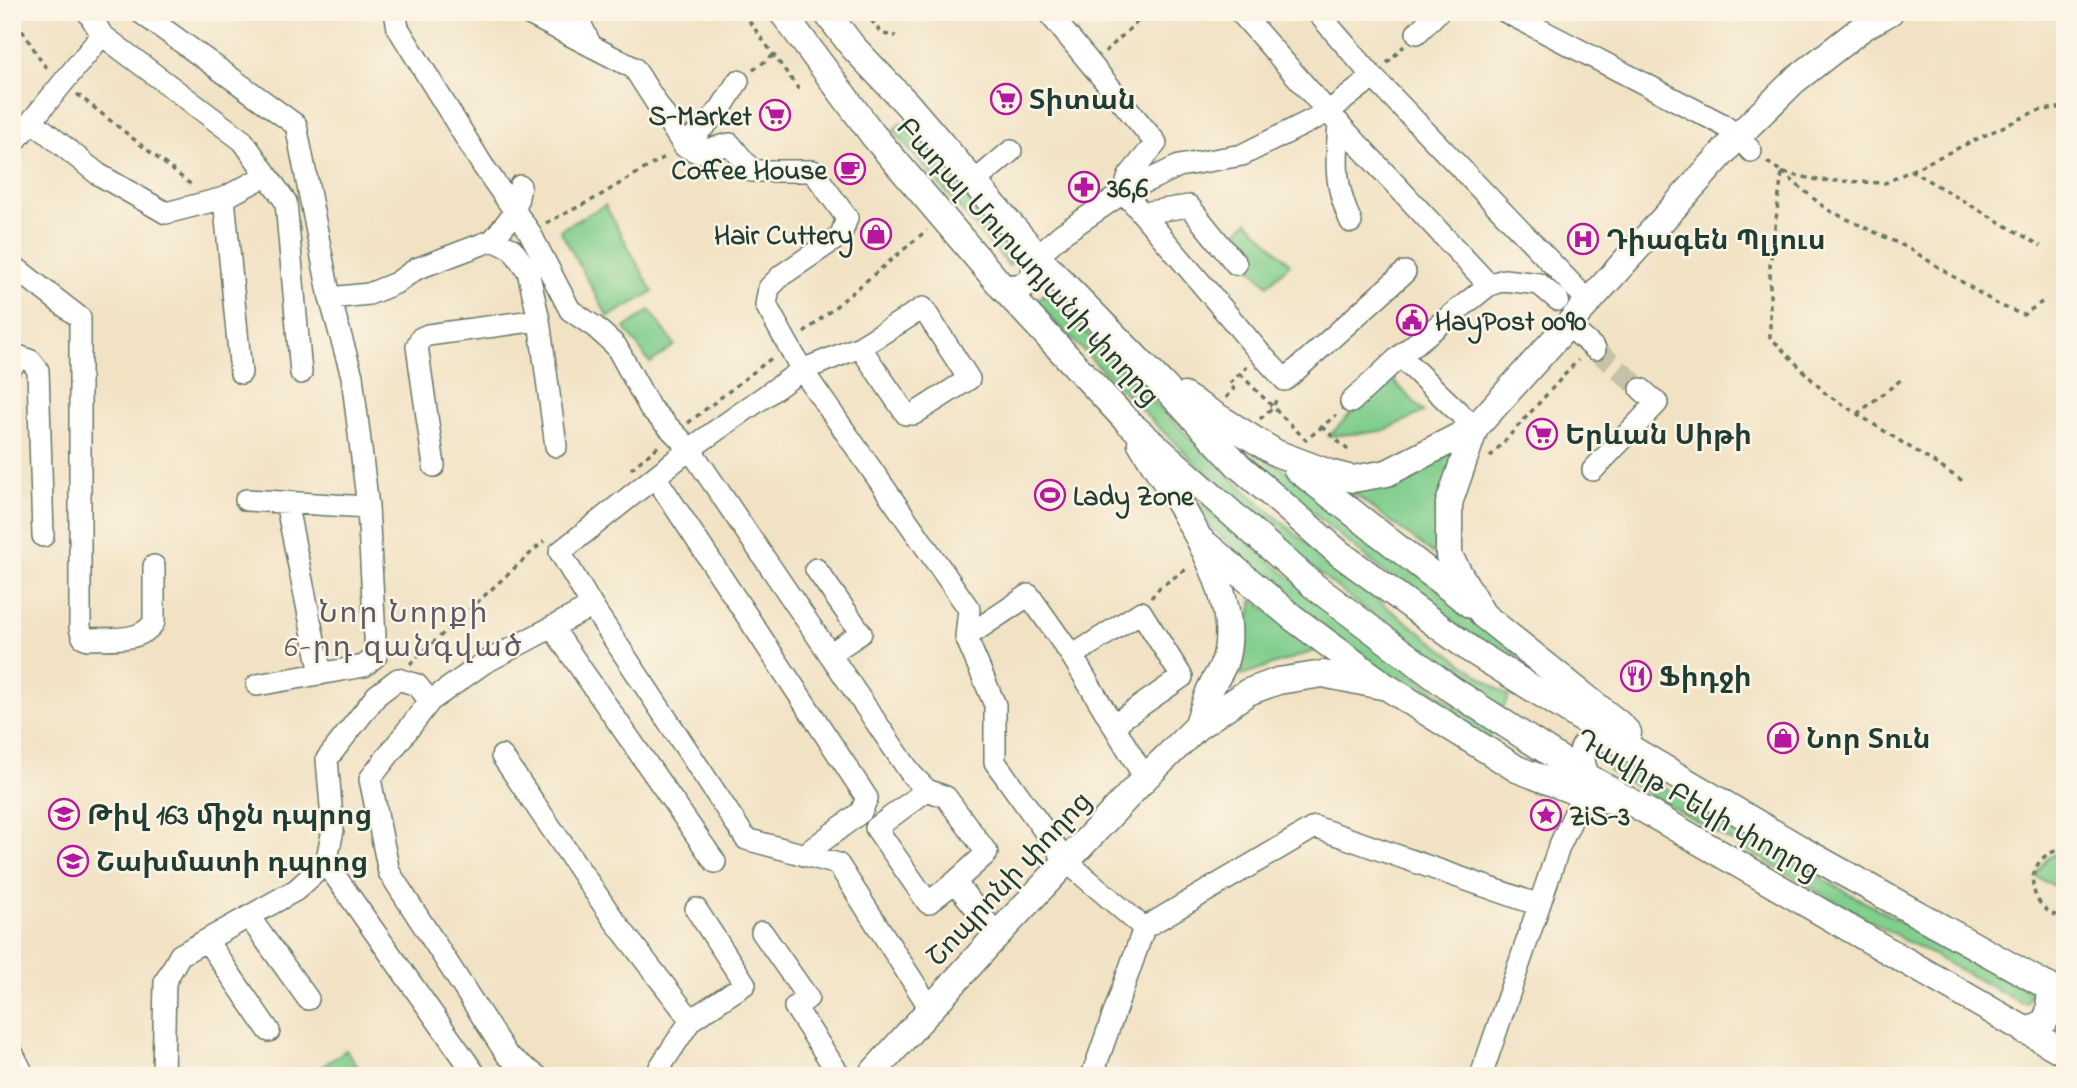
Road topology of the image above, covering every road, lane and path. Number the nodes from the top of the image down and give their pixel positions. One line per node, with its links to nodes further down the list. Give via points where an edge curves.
1 (88, 12): 19 (street)
2 (140, 12): 58 (street, via 296,125)
3 (396, 12): 45 (street, via 398,28)
4 (525, 12): 21 (street)
5 (575, 12): 21 (street)
6 (782, 12): 32 (main road, Բադալ Մուրադյանի փողոց)
7 (826, 12): 28 (main road, Բադալ Մուրադյանի փողոց)
8 (865, 12): 20 (path, via 882,34)
9 (1048, 12): 43 (street, via 1156,143 1129,176)
10 (1136, 12): 23 (path, via 1137,22)
11 (1240, 12): 30 (street)
12 (1317, 12): 24 (street)
13 (1438, 12): 18 (street)
14 (1506, 12): 33 (street, via 1720,123)
15 (1890, 12): 33 (main road, via 1794,81)
16 (12, 13): 26 (path, via 43,64)
17 (749, 21): 22 (path)
18 (1417, 33): 24 (path)
19 (102, 35): 26 (street); 40 (street, via 243,141)
20 (896, 36)
21 (591, 46): 35 (street, via 634,68)
22 (774, 55): 25 (path); 27 (path)
23 (1100, 56)
24 (1373, 77): 30 (street); 60 (street)
25 (738, 81): 35 (street, via 720,110)
26 (62, 82): 31 (street); 44 (path)
27 (800, 91)
28 (908, 105): 32 (main road, via 883,109); 41 (main road, Բադալ Մուրադյանի փողոց)
29 (2065, 107): 38 (path, via 2036,111)
30 (1334, 117): 43 (street, via 1242,155 1179,166); 47 (street, via 1336,168); 56 (street)
31 (32, 121): 34 (street); 44 (street, via 98,174 166,213)
32 (873, 135): 57 (main road, Բադալ Մուրադյանի փողոց)
33 (1745, 143): 39 (path); 60 (main road)
34 (12, 145)
35 (684, 146): 64 (street, via 697,152 730,144 752,171 813,171 846,218 841,235 769,288 765,305)
36 (1011, 150): 41 (street)
37 (659, 159): 49 (path)
38 (1910, 170): 39 (path, via 1885,183 1818,180); 51 (path)
39 (1782, 172): 61 (path, via 1826,209 1910,249 1997,304 2023,315); 81 (path, via 1770,266 1770,337 1826,394)
40 (267, 175): 44 (street); 73 (street, via 286,202)
41 (974, 182): 52 (main road, Բադալ Մուրադյանի փողոց)
42 (520, 186): 45 (street)
43 (1124, 192): 46 (street); 52 (street)
44 (218, 200): 72 (street)
45 (515, 212): 49 (street); 50 (street)
46 (1143, 213): 53 (street, via 1189,206); 67 (street)
47 (1351, 222)
48 (929, 229): 64 (path)
49 (529, 231): 86 (street, via 570,310 616,346 650,408)
50 (493, 240): 58 (street, via 416,269 369,294); 62 (street, via 512,249 528,271)
51 (2041, 246)
52 (1037, 256): 57 (main road, via 1029,284); 76 (main road, Բադալ Մուրադյանի փողոց)
53 (1236, 264)
54 (12, 265): 105 (street, via 80,318 83,637 141,635 150,629 154,622)
55 (1405, 272): 67 (street, via 1285,380)
56 (1489, 285): 59 (street, via 1504,280 1539,284); 68 (street)
57 (1003, 288): 83 (main road, Բադալ Մուրադյանի փողոց)
58 (330, 299): 99 (street, via 352,376)
59 (1558, 299)
60 (1589, 302): 63 (main road)
61 (2042, 302)
62 (539, 320): 87 (street); 92 (street, via 421,338 417,346)
63 (1568, 325): 66 (street); 85 (main road)
64 (788, 346): 71 (street); 86 (path)
65 (860, 347): 65 (street, via 923,308 970,379 914,414 906,414); 71 (street)
66 (1595, 349)
67 (1260, 353): 74 (path)
68 (1400, 356): 79 (street); 85 (street)
69 (1573, 356): 90 (path, via 1579,361)
70 (12, 366): 100 (street, via 21,357 38,370)
71 (802, 370): 88 (street); 112 (street, via 969,609)
72 (241, 373)
73 (301, 373)
74 (1240, 374): 78 (path, via 1229,384 1234,389); 84 (path, via 1306,440)
75 (1902, 379): 81 (path)
76 (1161, 383): 91 (main road); 103 (main road, Բադալ Մուրադյանի փողոց, via 1239,466)
77 (1641, 389): 93 (street, via 1657,404)
78 (1226, 398)
79 (1351, 402): 84 (path)
80 (1268, 413): 82 (path)
81 (1857, 414): 96 (path)
82 (1260, 419)
83 (1128, 421): 101 (main road); 107 (main road, Բադալ Մուրադյանի փողոց)
84 (1322, 427): 89 (path)
85 (1475, 428): 91 (main road, via 1387,473 1353,479); 110 (main road, via 1449,503 1449,556)
86 (674, 433): 88 (street); 94 (path)
87 (556, 446)
88 (690, 449): 95 (street); 113 (street)
89 (1348, 450)
90 (1496, 450)
91 (1276, 453): 110 (main road)
92 (434, 466)
93 (1593, 470)
94 (623, 475)
95 (656, 478): 102 (street); 129 (street, via 867,798 861,812)
96 (1966, 483)
97 (246, 500): 98 (street)
98 (286, 502): 99 (street); 116 (street)
99 (368, 507): 116 (street, via 376,656 364,666)
100 (43, 536)
101 (1198, 537): 118 (main road, via 1292,617); 121 (main road, via 1222,591 1228,625 1224,662)
102 (556, 543): 109 (street); 115 (path, via 522,559)
103 (1339, 553): 122 (main road, Դավիթ Բեկի փողոց, via 1471,650)
104 (1193, 565): 108 (path)
105 (154, 566)
106 (816, 569): 113 (street, via 861,633)
107 (1314, 586): 126 (main road, Դավիթ Բեկի փողոց)
108 (1160, 587)
109 (592, 607): 111 (street); 129 (street, via 746,839)
110 (1483, 615): 124 (main road, via 1619,724)
111 (552, 627): 119 (street, via 484,663); 131 (street)
112 (966, 637): 114 (street, via 1029,595); 130 (street, via 995,705 995,762)
113 (830, 654): 127 (street, via 912,775)
114 (1072, 656): 120 (street); 120 (street, via 1141,612 1182,677)
115 (411, 662)
116 (321, 674): 117 (street)
117 (257, 685)
118 (1387, 687): 121 (main road, Շոպրոնի փողոց, via 1324,674 1278,681 1248,692); 126 (main road, via 1517,769)
119 (430, 701): 132 (street, via 417,685 398,679 377,695 327,759 333,830); 153 (street, via 370,779 389,872 507,1055)
120 (1113, 725): 125 (street)
121 (1197, 727): 125 (main road, Շոպրոնի փողոց)
122 (1611, 737): 124 (main road, Դավիթ Բեկի փողոց); 126 (main road, via 1594,738 1584,746)
123 (502, 756): 145 (street, via 614,920)
124 (1654, 763): 142 (main road, Դավիթ Բեկի փողոց)
125 (1145, 778): 130 (main road, Շոպրոնի փողոց)
126 (1585, 786): 134 (street); 147 (main road, Դավիթ Բեկի փողոց, via 1592,798 1632,802)
127 (927, 790): 133 (street, via 946,797 986,853); 133 (street, via 876,828 928,904)
128 (2065, 848): 137 (path, via 2043,858 2033,882 2040,906)
129 (804, 855): 144 (street, via 838,864)
130 (1066, 861): 138 (street); 140 (main road, Շոպրոնի փողոց)
131 (715, 862)
132 (326, 863): 136 (street, via 296,890); 150 (street)
133 (955, 882): 140 (street)
134 (1539, 905): 138 (street, via 1315,827); 158 (street)
135 (696, 909): 145 (street, via 745,984)
136 (249, 917): 141 (street); 143 (street)
137 (2065, 918)
138 (1144, 928): 157 (street)
139 (762, 932): 155 (street, via 808,998 795,1007)
140 (997, 935): 144 (main road, Շոպրոնի փողոց)
141 (207, 941): 146 (street); 152 (street, via 180,955 165,982)
142 (2057, 991): 147 (main road, via 2048,1017)
143 (308, 999)
144 (930, 1008): 156 (main road, Շոպրոնի փողոց)
145 (691, 1020): 154 (street, via 660,1067)
146 (269, 1031)
147 (2025, 1031): 149 (main road, Դավիթ Բեկի փողոց)
148 (12, 1052): 151 (street)
149 (2065, 1054)
150 (475, 1074)
151 (24, 1076)
152 (163, 1076)
153 (537, 1076)
154 (665, 1076)
155 (841, 1076)
156 (870, 1076)
157 (1092, 1076)
158 (1481, 1076)

